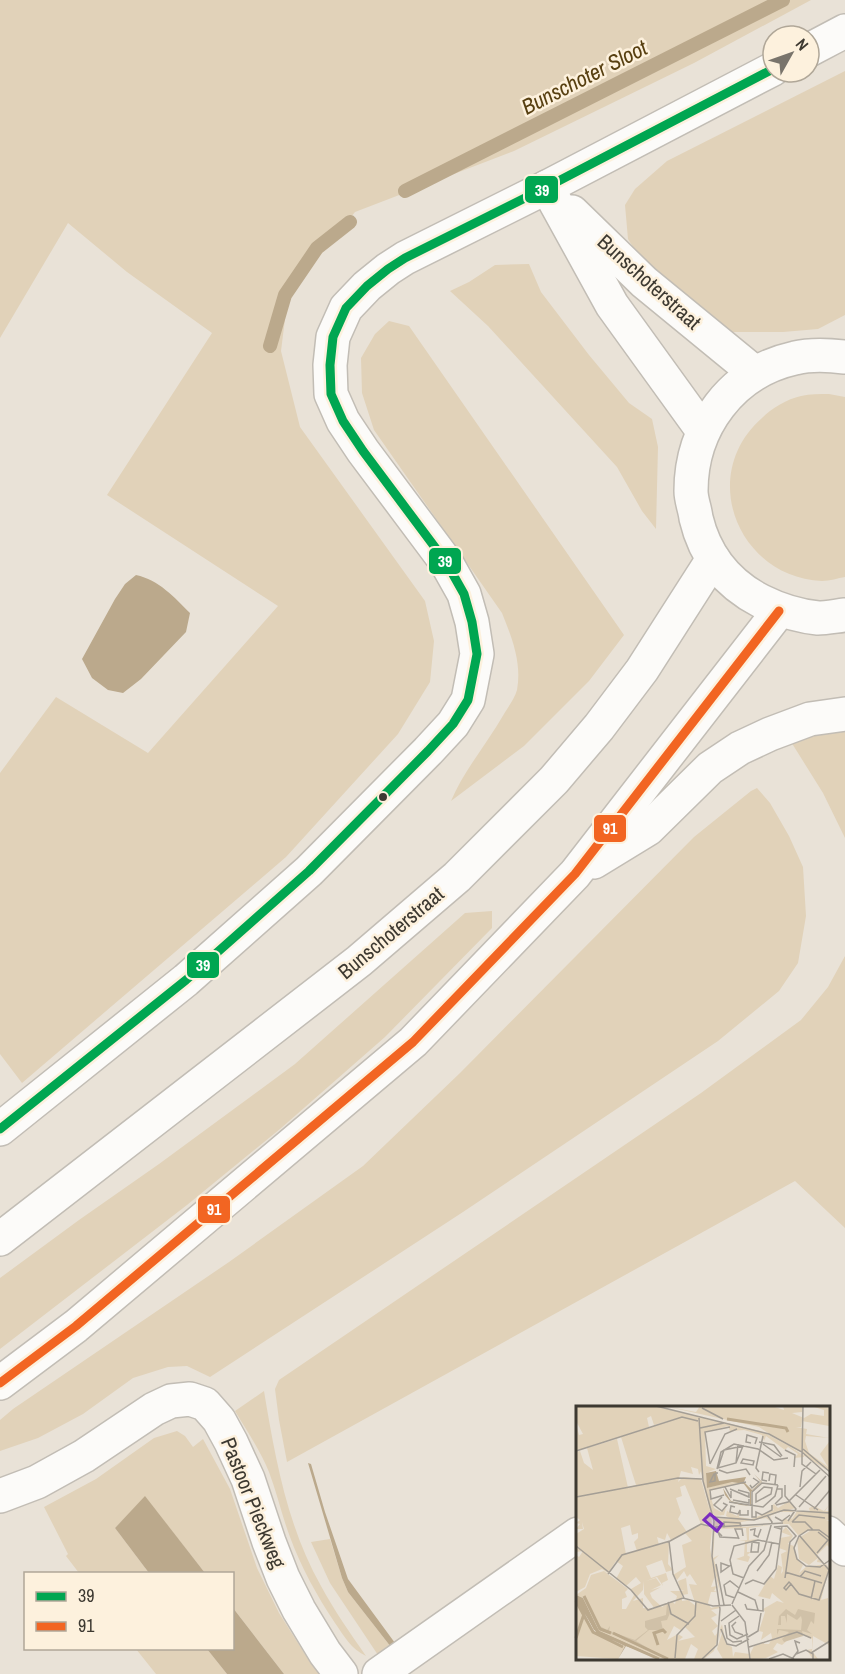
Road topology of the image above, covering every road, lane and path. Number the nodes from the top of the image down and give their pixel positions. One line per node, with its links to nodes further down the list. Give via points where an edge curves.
1 (845, 31): 2 (street)
2 (821, 44)
3 (761, 75): 4 (street)
4 (547, 187): 6 (street, Bunschoterstraat, via 644,282); 7 (street, via 612,305); 13 (street, via 388,269 346,308 333,337 331,394 343,421 446,562 464,594 477,654 468,700 453,724 309,872 186,980)
5 (845, 357): 6 (street, via 796,357)
6 (755, 373): 7 (street, via 721,402)
7 (703, 431): 8 (street, via 693,462 691,493 700,536)
8 (713, 559): 9 (street, via 747,594); 14 (street, Bunschoterstraat, via 642,670 599,727 554,780 457,877 359,961)
9 (779, 611): 10 (street, via 819,618); 12 (street)
10 (845, 615)
11 (845, 714): 12 (street, via 810,719 740,748 710,768 648,829)
12 (575, 874): 15 (street, via 413,1042 76,1326)
13 (0, 1129)
14 (1, 1238)
15 (0, 1383)
16 (0, 1496): 20 (street, Pastoor Pieckweg, via 38,1482 84,1456 154,1408 190,1399 205,1404 219,1420 248,1479 283,1578 299,1610)
17 (576, 1535): 21 (street)
18 (830, 1535): 19 (street)
19 (845, 1549)
20 (341, 1674)
21 (379, 1674)

